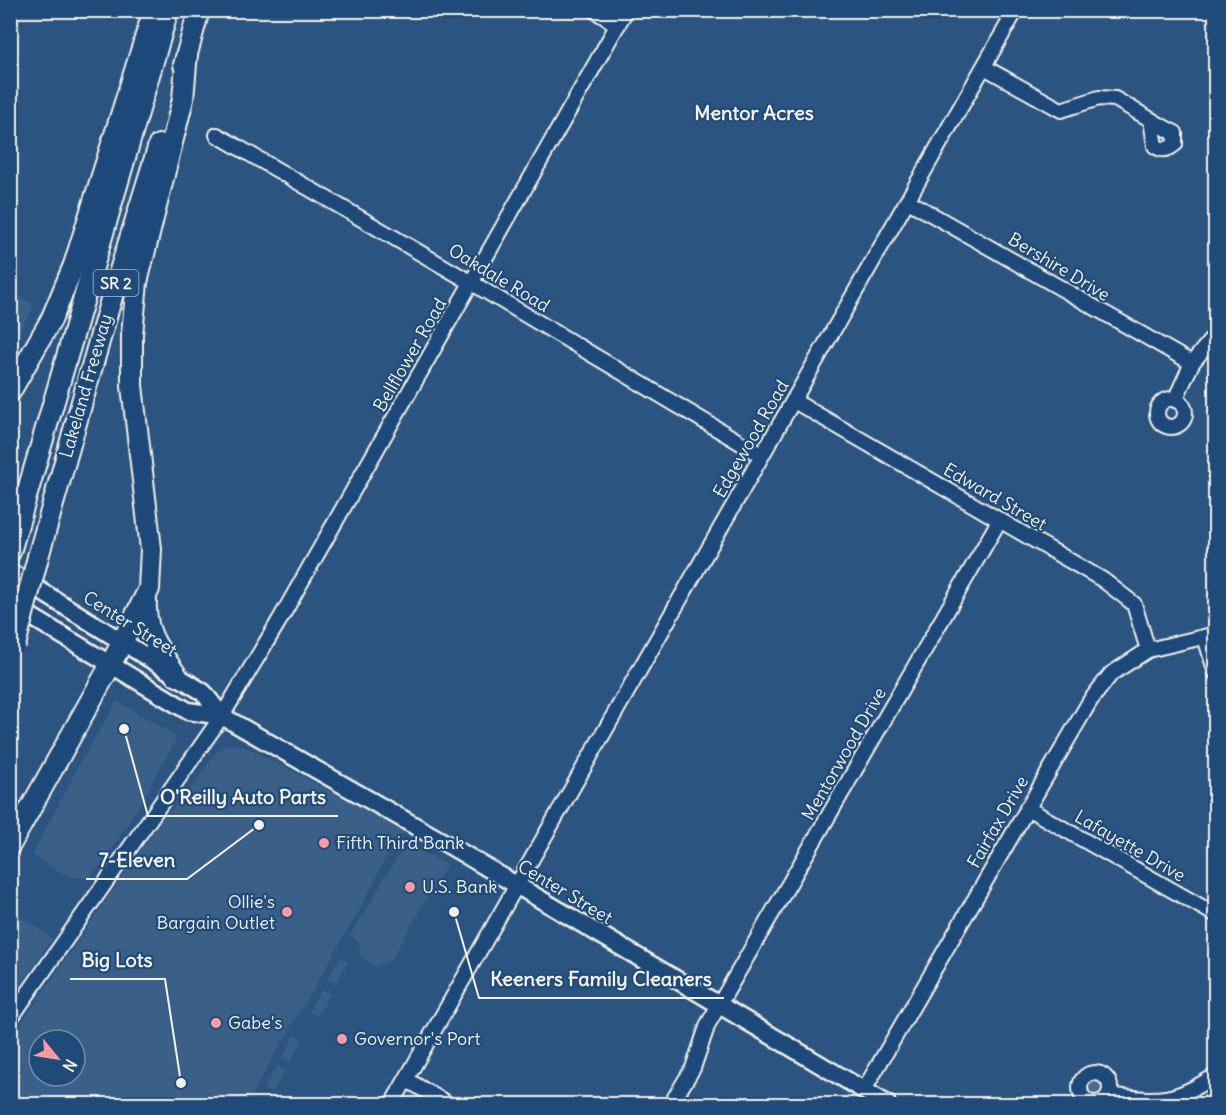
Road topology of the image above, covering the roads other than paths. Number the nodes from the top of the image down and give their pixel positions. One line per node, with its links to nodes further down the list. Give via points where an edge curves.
1 (154, 10): 16 (highway, via 74,265 51,320)
2 (168, 10): 21 (highway, Lakeland Freeway / SR 2)
3 (199, 10): 8 (highway, Lakeland Freeway / SR 2)
4 (594, 10): 7 (street)
5 (626, 10): 7 (street, Bellflower Road)
6 (1016, 10): 9 (street, Edgewood Road)
7 (618, 25): 13 (street, Bellflower Road)
8 (188, 53): 23 (highway, via 183,99 137,282 132,334 132,386 151,549); 28 (highway, Lakeland Freeway / SR 2, bridge, via 110,303)
9 (984, 67): 10 (street, via 1061,110 1099,98 1115,99); 12 (street, Edgewood Road)
10 (1151, 120)
11 (217, 135): 13 (street, Oakdale Road)
12 (908, 201): 15 (street, Bershire Drive); 18 (street, Edgewood Road)
13 (472, 283): 19 (street, Oakdale Road); 32 (street, Bellflower Road)
14 (1215, 334): 15 (street)
15 (1192, 363): 17 (street)
16 (10, 393)
17 (1175, 400)
18 (794, 401): 19 (street, Edgewood Road); 20 (street, Edward Street)
19 (761, 455): 35 (street, Edgewood Road)
20 (999, 521): 27 (street, Edward Street, via 1103,580 1134,604); 37 (street, Mentorwood Drive)
21 (12, 547)
22 (10, 572): 26 (main road, Center Street)
23 (146, 596): 26 (highway); 31 (highway, via 149,632)
24 (10, 604): 29 (main road, Center Street)
25 (1210, 635): 27 (street, Fairfax Drive); 30 (street)
26 (122, 641): 29 (highway); 31 (main road, Center Street)
27 (1148, 650): 33 (street, Fairfax Drive, via 1111,674 1090,701)
28 (13, 652)
29 (110, 666): 32 (main road, Center Street, via 188,711); 34 (highway)
30 (1215, 673)
31 (177, 676): 32 (main road, Center Street, via 203,692)
32 (222, 716): 35 (main road, Center Street); 38 (street, Bellflower Road)
33 (1027, 808): 36 (street, Lafayette Drive); 41 (street, Fairfax Drive)
34 (10, 845)
35 (518, 887): 37 (main road, Center Street); 40 (street, Edgewood Road)
36 (1215, 915)
37 (720, 1006): 41 (main road, Center Street); 45 (street, Mentorwood Drive, via 702,1036 693,1068)
38 (10, 1019)
39 (1215, 1076): 47 (street, via 1165,1099 1109,1095)
40 (407, 1080): 43 (street, Edgewood Road); 44 (street)
41 (864, 1090): 46 (main road, Center Street)
42 (1215, 1096): 48 (street)
43 (392, 1104)
44 (448, 1104)
45 (671, 1104)
46 (887, 1104)
47 (1121, 1104)
48 (1210, 1104)

